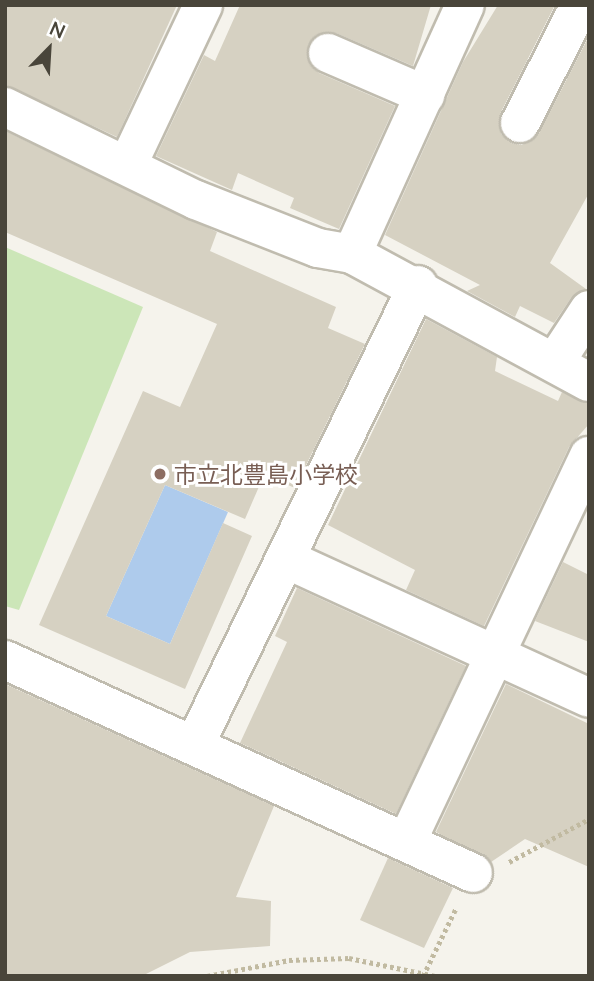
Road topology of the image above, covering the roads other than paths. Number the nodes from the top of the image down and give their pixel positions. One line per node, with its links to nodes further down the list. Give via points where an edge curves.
1 (203, 5): 8 (street)
2 (465, 5): 5 (street)
3 (580, 5): 7 (street)
4 (328, 53): 5 (street)
5 (425, 95): 9 (street)
6 (5, 107): 8 (street)
7 (520, 123)
8 (128, 164): 9 (street, via 196,200 318,248)
9 (352, 254): 10 (street)
10 (418, 285): 12 (street); 15 (street)
11 (589, 310): 12 (street)
12 (555, 362): 13 (street)
13 (589, 382)
14 (589, 456): 16 (street)
15 (288, 560): 16 (street); 19 (street)
16 (494, 655): 18 (street); 20 (street)
17 (5, 660): 19 (street)
18 (589, 698)
19 (195, 742): 20 (street)
20 (407, 841): 21 (street)
21 (473, 873)

